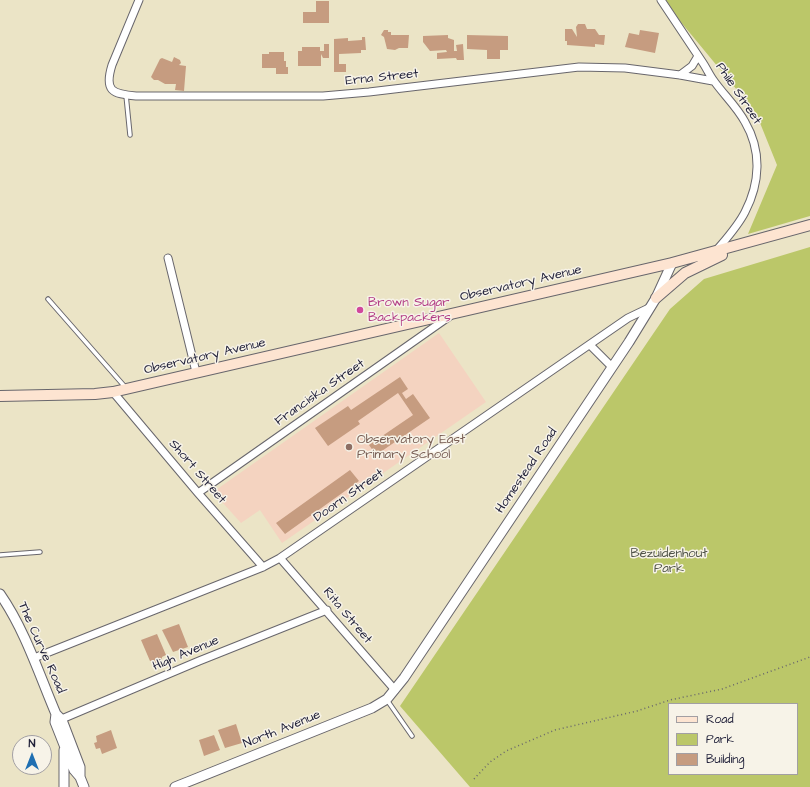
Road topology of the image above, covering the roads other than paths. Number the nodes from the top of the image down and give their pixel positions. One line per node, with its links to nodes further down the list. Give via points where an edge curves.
1 (139, 0): 6 (street, via 109,76 109,85 114,92)
2 (661, 0): 3 (street, Phile Street)
3 (698, 56): 4 (street, via 692,66); 5 (street, Phile Street)
4 (680, 75): 5 (street, Erna Street); 6 (street, Erna Street, via 626,68 579,67 323,96)
5 (713, 81): 10 (street, Phile Street, via 745,122 753,137 758,162 745,213)
6 (126, 96): 7 (lane)
7 (130, 135)
8 (810, 225): 9 (main road, Observatory Avenue)
9 (743, 244): 10 (main road, Observatory Avenue); 14 (main road, via 685,273)
10 (716, 251): 12 (main road, Observatory Avenue)
11 (168, 258): 18 (street)
12 (672, 263): 14 (street, Homestead Road); 15 (main road, Observatory Avenue)
13 (48, 298): 19 (lane)
14 (654, 302): 16 (street, Doorn Street); 17 (street, Homestead Road)
15 (456, 312): 18 (main road, Observatory Avenue); 22 (street, Franciska Street)
16 (590, 345): 17 (street); 25 (street, Doorn Street)
17 (612, 367): 30 (street, Homestead Road)
18 (196, 372): 19 (main road, Observatory Avenue)
19 (127, 388): 20 (main road, Observatory Avenue)
20 (113, 392): 21 (main road, Observatory Avenue); 22 (street, Short Street)
21 (0, 396)
22 (198, 493): 26 (street, Short Street)
23 (40, 552): 24 (lane)
24 (0, 555)
25 (280, 558): 26 (street, Doorn Street); 28 (street, Rita Street)
26 (263, 567): 29 (street, Doorn Street)
27 (0, 594): 29 (street, The Curve Road)
28 (327, 610): 30 (street, Rita Street); 32 (street, High Avenue)
29 (34, 658): 32 (street, The Curve Road)
30 (396, 690): 31 (street, North Avenue)
31 (387, 699): 33 (lane); 38 (street, North Avenue, via 372,708)
32 (58, 719): 34 (street); 35 (street, via 80,767)
33 (412, 736)
34 (64, 744): 35 (street, via 74,770); 36 (street)
35 (80, 777): 37 (street)
36 (64, 787)
37 (84, 787)
38 (175, 787)

